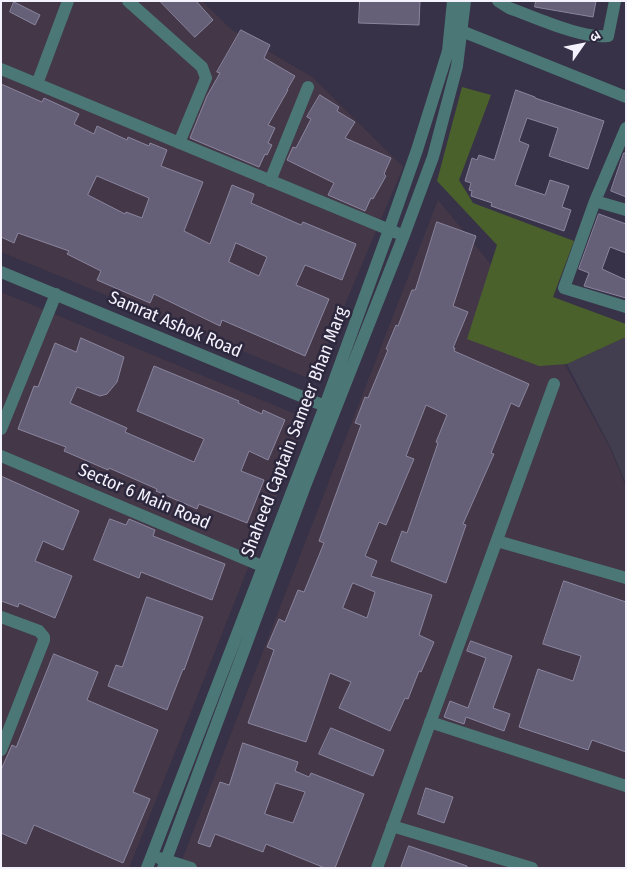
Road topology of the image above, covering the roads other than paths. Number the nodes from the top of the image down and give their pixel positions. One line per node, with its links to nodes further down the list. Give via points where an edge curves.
1 (68, 1): 9 (street)
2 (128, 1): 13 (street, via 205,71 206,78)
3 (453, 1): 7 (street, Shaheed Captain Sameer Bhan Marg)
4 (465, 1): 7 (street, Shaheed Captain Sameer Bhan Marg)
5 (498, 1): 6 (street, via 509,8 600,37 608,36)
6 (615, 1)
7 (456, 28): 11 (street); 17 (street, Shaheed Captain Sameer Bhan Marg); 18 (street, Shaheed Captain Sameer Bhan Marg, via 458,66 433,157)
8 (1, 69): 9 (street)
9 (37, 84): 13 (street)
10 (308, 87): 14 (street)
11 (626, 97)
12 (626, 128): 15 (street)
13 (179, 143): 14 (street)
14 (270, 181): 17 (street)
15 (595, 201): 16 (street); 21 (street, via 564,288)
16 (626, 210)
17 (389, 230): 18 (street); 23 (street, Shaheed Captain Sameer Bhan Marg)
18 (404, 236): 23 (street, Shaheed Captain Sameer Bhan Marg)
19 (1, 272): 20 (street, Samrat Ashok Road)
20 (56, 294): 23 (street, Samrat Ashok Road); 24 (street)
21 (626, 307)
22 (554, 384): 26 (street)
23 (330, 408): 27 (street, Shaheed Captain Sameer Bhan Marg)
24 (1, 429)
25 (1, 456): 27 (street, Sector 6 Main Road)
26 (497, 540): 28 (street); 30 (street)
27 (268, 568): 34 (street, Shaheed Captain Sameer Bhan Marg); 35 (street, Shaheed Captain Sameer Bhan Marg)
28 (626, 578)
29 (1, 617): 31 (street, via 39,631 44,637)
30 (430, 722): 32 (street); 33 (street)
31 (1, 750)
32 (626, 786)
33 (392, 826): 37 (street); 38 (street)
34 (149, 862): 35 (street)
35 (165, 864): 36 (street)
36 (191, 868)
37 (377, 868)
38 (532, 868)

